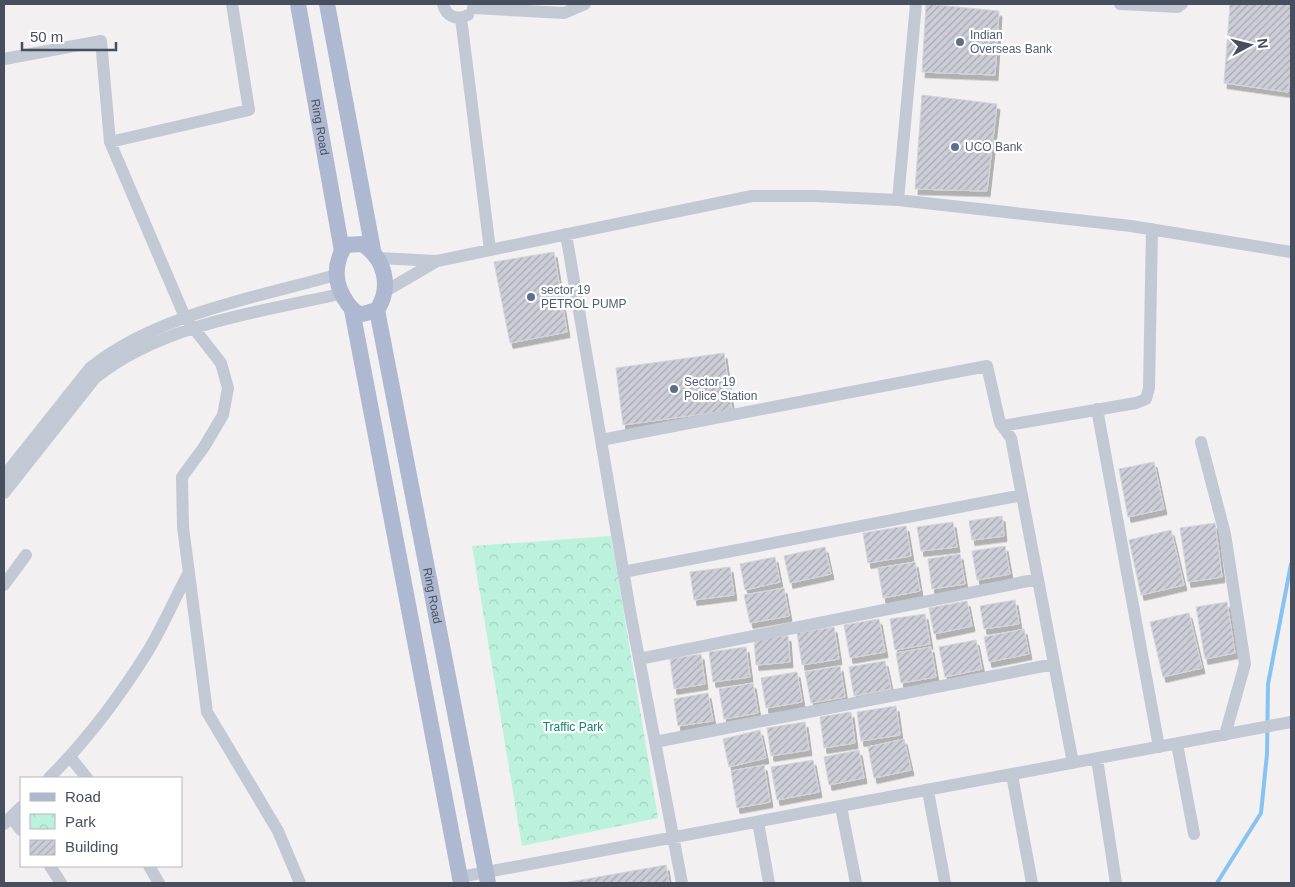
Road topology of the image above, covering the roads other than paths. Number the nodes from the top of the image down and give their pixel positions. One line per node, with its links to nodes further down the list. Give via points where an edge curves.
1 (232, 4): 12 (street, via 249,110)
2 (298, 4): 17 (main road, Ring Road)
3 (327, 4): 19 (main road)
4 (444, 4): 10 (street, via 448,13)
5 (585, 4): 9 (street, via 564,13)
6 (916, 4): 13 (street)
7 (1120, 4): 8 (street, via 1178,8)
8 (1182, 4)
9 (474, 6): 10 (street)
10 (461, 18): 16 (street)
11 (4, 59): 12 (street, via 101,41)
12 (110, 142): 26 (street)
13 (898, 200): 14 (street); 15 (street, via 752,196)
14 (1152, 230): 18 (street); 27 (street, via 1149,388 1146,399)
15 (566, 234): 16 (street); 29 (street)
16 (490, 250): 20 (street)
17 (342, 251): 19 (main road, via 345,245 362,244); 21 (main road)
18 (1291, 252)
19 (376, 254): 20 (street); 22 (main road, via 384,273)
20 (437, 261): 22 (street)
21 (336, 275): 23 (main road); 26 (street)
22 (384, 292): 25 (main road)
23 (340, 294): 24 (main road); 26 (street)
24 (352, 310): 25 (main road, via 361,314); 63 (main road, Ring Road)
25 (377, 310): 62 (main road, Ring Road)
26 (189, 322): 31 (street, via 152,330 90,368); 32 (street, via 114,363 95,378); 35 (street, via 221,363 228,388 223,415 182,477 183,527)
27 (1097, 409): 28 (street); 45 (street)
28 (1002, 426): 29 (street, via 987,366); 33 (street, via 1011,438)
29 (601, 440): 36 (street)
30 (1200, 442): 42 (street, via 1225,534 1244,664)
31 (4, 476)
32 (4, 493)
33 (1022, 495): 36 (street); 37 (street)
34 (26, 554): 38 (street)
35 (189, 572): 46 (street, via 148,650); 66 (street, via 207,712 278,831)
36 (624, 572): 39 (street)
37 (1038, 579): 39 (street); 40 (street)
38 (4, 585)
39 (639, 659): 43 (street)
40 (1054, 664): 43 (street); 48 (street)
41 (1291, 722): 42 (street)
42 (1225, 735): 44 (street)
43 (655, 742): 59 (street)
44 (1177, 744): 45 (street); 58 (street)
45 (1159, 747): 47 (street)
46 (70, 757): 50 (street); 51 (street)
47 (1097, 759): 48 (street); 72 (street)
48 (1073, 764): 49 (street)
49 (1012, 775): 52 (street); 71 (street)
50 (50, 777)
51 (86, 777)
52 (928, 791): 53 (street); 70 (street)
53 (841, 807): 56 (street); 69 (street)
54 (20, 808): 55 (street)
55 (7, 821): 57 (street)
56 (758, 822): 59 (street); 68 (street)
57 (20, 829)
58 (1194, 834)
59 (673, 838): 62 (street); 67 (street)
60 (51, 867): 64 (street)
61 (149, 867): 65 (street)
62 (487, 878): 63 (street)
63 (461, 880)
64 (61, 883)
65 (159, 883)
66 (300, 883)
67 (682, 883)
68 (769, 883)
69 (856, 883)
70 (944, 883)
71 (1032, 883)
72 (1116, 883)

